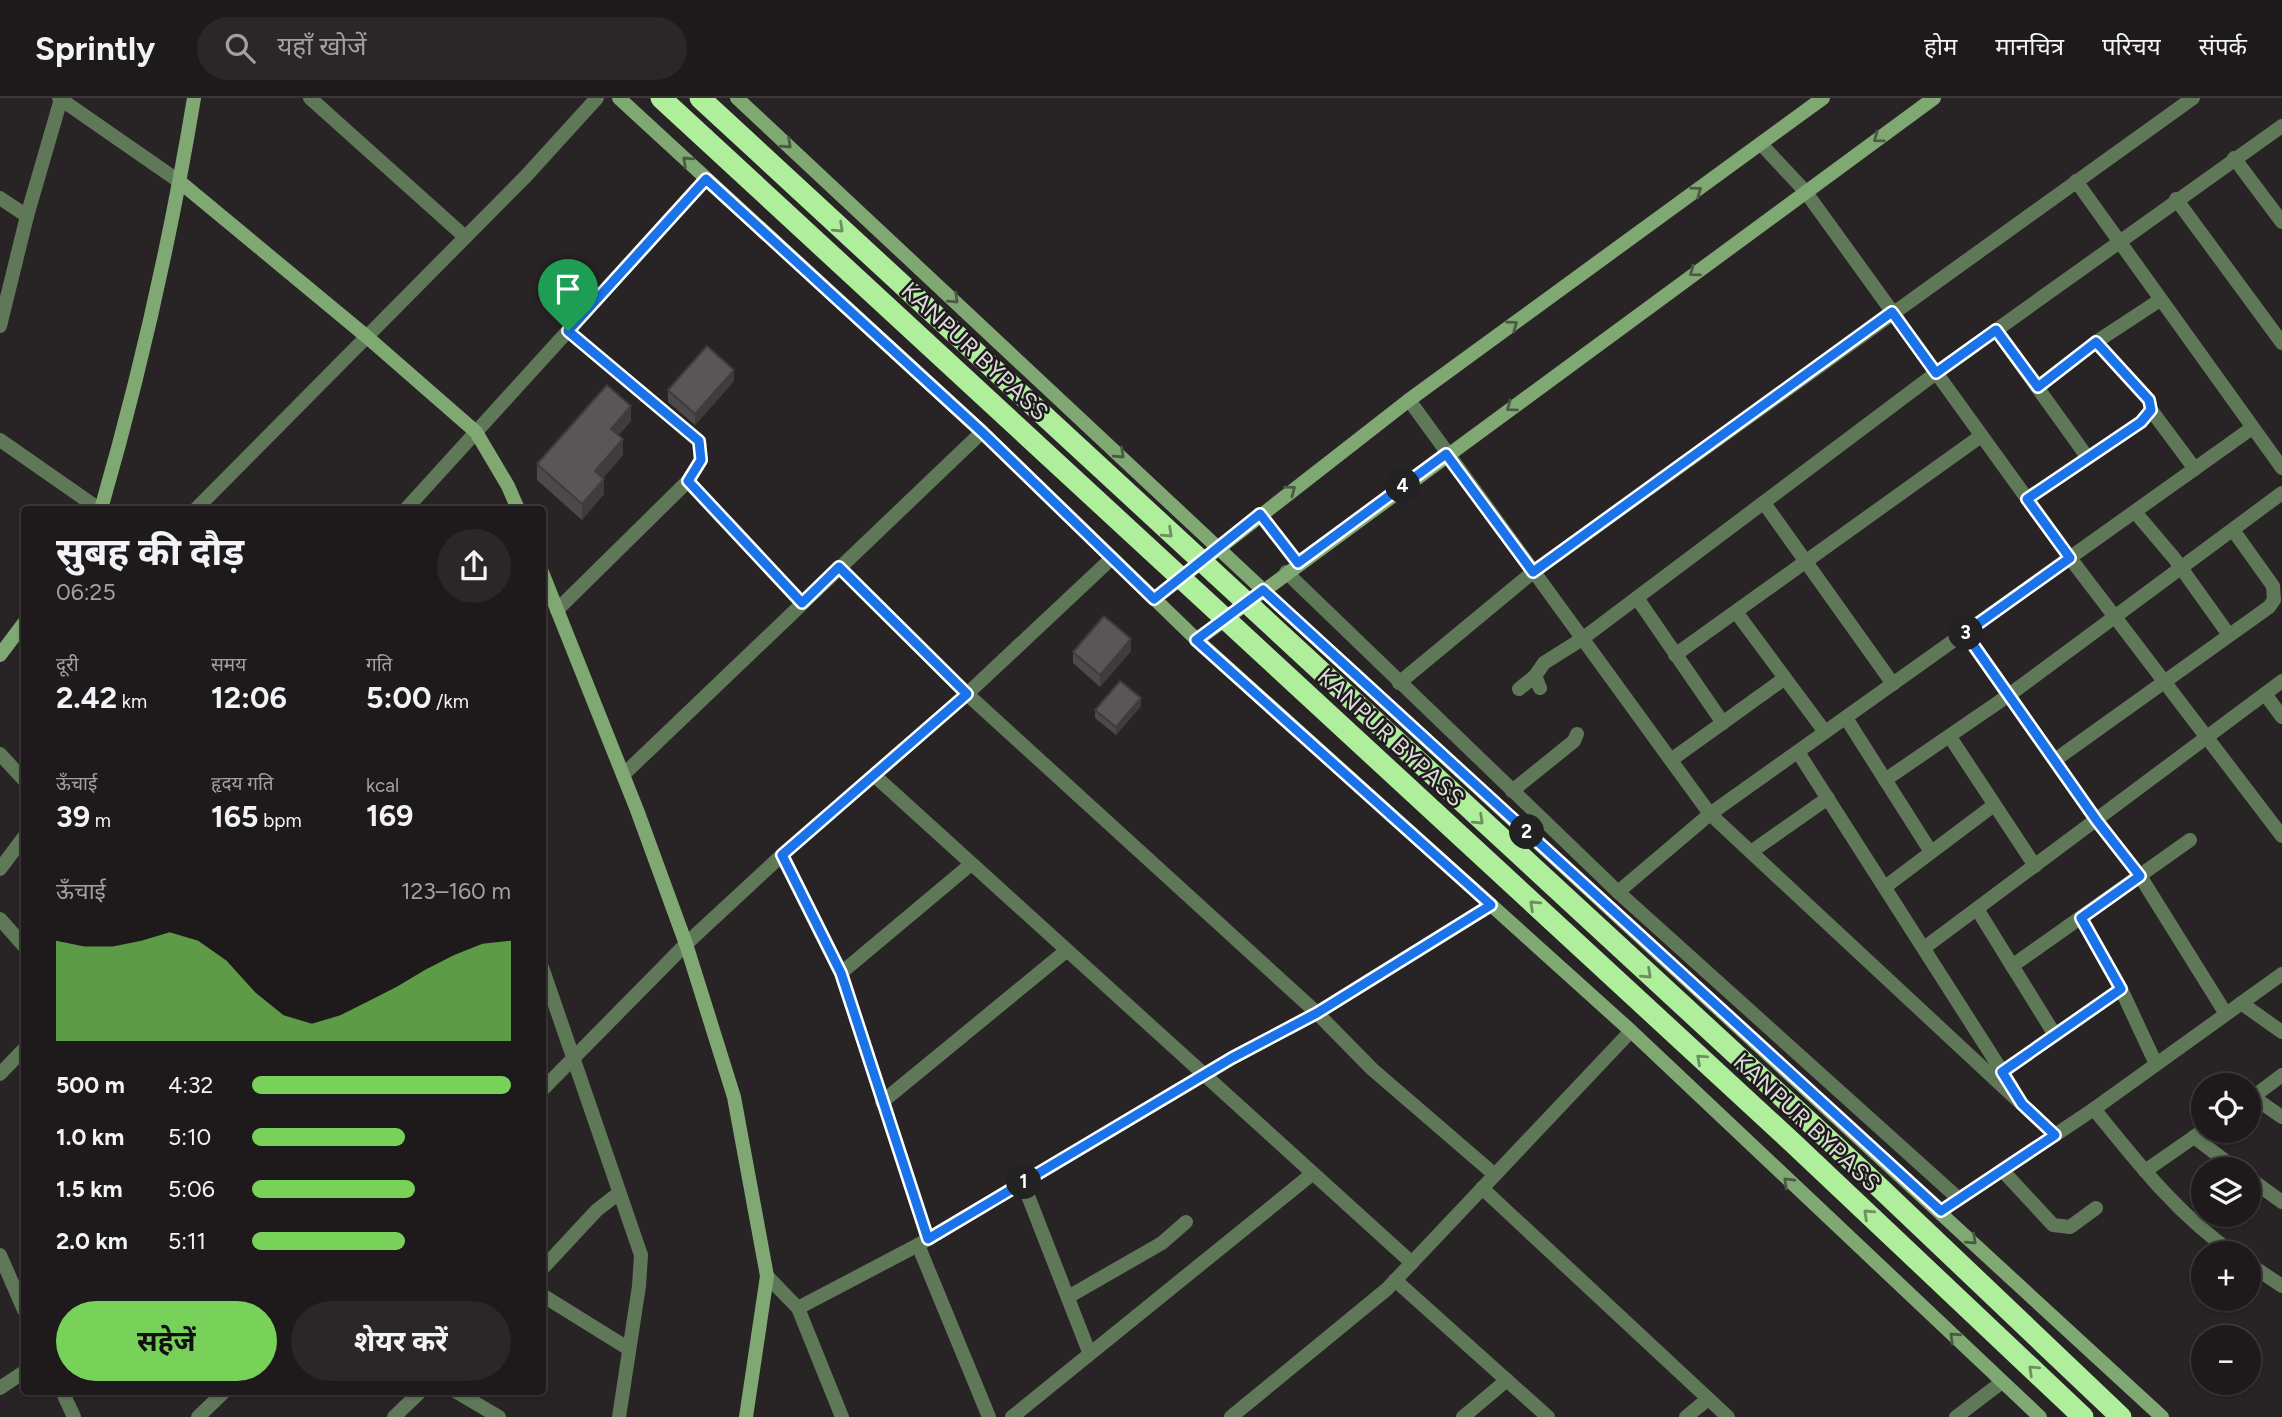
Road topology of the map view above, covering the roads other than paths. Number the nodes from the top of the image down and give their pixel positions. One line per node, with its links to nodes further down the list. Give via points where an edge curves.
1 (194, 98): 17 (main road)
2 (310, 98): 23 (street)
3 (597, 98): 23 (street)
4 (619, 98): 15 (main road, one-way to 4)
5 (661, 98): 213 (highway, KANPUR BYPASS, one-way to 5, bridge, via 1793,1143)
6 (699, 98): 214 (highway, KANPUR BYPASS, one-way to 214, bridge, via 1857,1167)
7 (737, 98): 58 (main road, one-way to 58)
8 (1823, 98): 13 (main road)
9 (1934, 98): 18 (main road, one-way to 18)
10 (2193, 98): 16 (street)
11 (60, 99): 17 (street); 21 (street)
12 (2282, 126): 14 (street)
13 (1761, 144): 18 (street); 35 (main road, one-way to 13)
14 (2234, 158): 20 (street); 22 (street)
15 (706, 179): 29 (street); 39 (main road)
16 (2076, 181): 24 (street); 26 (street)
17 (180, 182): 30 (main road); 51 (main road, via 127,419)
18 (1805, 191): 26 (street); 42 (main road, one-way to 42)
19 (0, 198): 21 (street)
20 (2176, 200): 24 (street); 32 (street)
21 (27, 216): 27 (street)
22 (2282, 222)
23 (464, 236): 30 (street)
24 (2118, 241): 25 (street); 28 (street)
25 (2160, 300): 31 (street); 37 (street)
26 (1892, 312): 33 (street); 65 (street)
27 (0, 326)
28 (1996, 330): 33 (street); 34 (street)
29 (568, 331): 38 (street); 46 (street, via 699,441 701,460)
30 (366, 335): 38 (main road); 52 (street)
31 (2096, 342): 34 (street); 36 (street, via 2149,400)
32 (2282, 343)
33 (1936, 373): 40 (street); 49 (street)
34 (2038, 387): 43 (street)
35 (1409, 400): 42 (street); 56 (main road, one-way to 35)
36 (2151, 410): 43 (street); 45 (street)
37 (2252, 428): 44 (street); 45 (street)
38 (476, 432): 53 (street); 54 (main road)
39 (982, 432): 59 (main road); 62 (street)
40 (1981, 436): 48 (street); 61 (street)
41 (0, 440): 50 (street)
42 (1446, 454): 63 (main road); 65 (street)
43 (2088, 458): 48 (street)
44 (2282, 468)
45 (2195, 469): 55 (street)
46 (688, 481): 71 (street); 72 (street)
47 (2282, 494): 57 (street)
48 (2027, 499): 60 (street)
49 (1764, 503): 61 (street); 68 (street)
50 (96, 506)
51 (101, 506)
52 (199, 506)
53 (409, 506)
54 (517, 506)
55 (2135, 512): 60 (street); 64 (street)
56 (1260, 514): 58 (main road); 63 (main road)
57 (2233, 530): 64 (street); 69 (street)
58 (1218, 547): 67 (main road); 70 (main road)
59 (1112, 558): 70 (main road); 88 (street)
60 (2070, 558): 74 (street); 76 (street)
61 (1805, 561): 73 (street); 86 (street)
62 (839, 567): 71 (street); 88 (street)
63 (1292, 568): 67 (main road); 85 (street)
64 (2180, 568): 74 (street); 77 (street)
65 (1533, 572): 78 (street); 85 (street)
66 (546, 582): 72 (main road)
67 (1263, 590): 79 (main road); 171 (main road)
68 (1637, 598): 78 (street); 81 (street)
69 (2279, 598): 77 (street)
70 (1154, 599): 79 (main road)
71 (802, 603): 102 (street)
72 (558, 610): 102 (main road)
73 (1736, 612): 81 (street); 82 (street)
74 (2116, 618): 83 (street); 90 (street)
75 (21, 627): 80 (main road)
76 (1965, 633): 86 (street); 90 (street)
77 (2229, 635): 83 (street)
78 (1582, 639): 87 (street, via 1544,663 1537,682); 100 (street)
79 (1196, 640): 123 (main road)
80 (0, 655)
81 (1675, 655): 93 (street)
82 (1786, 678): 93 (street); 94 (street)
83 (2163, 681): 97 (street); 101 (street)
84 (2282, 681): 89 (street)
85 (1399, 682): 106 (street)
86 (1893, 684): 92 (street)
87 (1519, 689)
88 (967, 694): 103 (street); 137 (street)
89 (2265, 694): 91 (street); 97 (street)
90 (2009, 695): 96 (street); 101 (street)
91 (2282, 717)
92 (1846, 718): 94 (street); 105 (street)
93 (1723, 723): 100 (street)
94 (1825, 732): 98 (street)
95 (1577, 734): 106 (street)
96 (1950, 737): 105 (street); 108 (street)
97 (2208, 739): 110 (street); 111 (street)
98 (1798, 752): 107 (street); 109 (street)
99 (0, 754): 104 (street)
100 (1671, 760): 109 (street)
101 (2055, 760): 110 (street)
102 (623, 775): 128 (main road)
103 (875, 776): 116 (street); 117 (street)
104 (21, 777)
105 (1885, 779): 115 (street)
106 (1512, 791): 122 (street)
107 (1828, 798): 114 (street); 121 (street)
108 (1994, 805): 115 (street); 118 (street)
109 (1710, 814): 114 (street); 122 (street)
110 (2097, 821): 118 (street); 120 (street)
111 (2282, 836)
112 (2190, 840): 120 (street)
113 (21, 841): 119 (street)
114 (1751, 852): 152 (street)
115 (1931, 852): 121 (street)
116 (782, 855): 128 (street); 132 (street)
117 (970, 865): 130 (street); 132 (street)
118 (2035, 866): 124 (street)
119 (0, 869)
120 (2140, 876): 125 (street); 138 (street)
121 (1885, 887): 129 (street)
122 (1618, 892): 168 (street)
123 (1491, 905): 137 (street); 139 (main road)
124 (1976, 909): 129 (street); 131 (street)
125 (2081, 918): 131 (street); 135 (street)
126 (0, 919): 127 (street)
127 (21, 943)
128 (686, 944): 143 (street); 179 (main road, via 734,1097)
129 (1924, 948): 145 (street)
130 (1066, 951): 148 (street); 151 (street)
131 (2012, 966): 141 (street)
132 (841, 973): 151 (street)
133 (2282, 974): 136 (street)
134 (546, 979): 143 (street)
135 (2121, 989): 141 (street); 144 (street)
136 (2241, 1003): 138 (street); 140 (street)
137 (1317, 1013): 148 (street); 163 (street, via 1372,1069)
138 (2226, 1014): 144 (street)
139 (1631, 1031): 163 (street); 190 (main road, one-way to 139)
140 (2282, 1032)
141 (2055, 1035): 145 (street)
142 (21, 1052): 146 (street)
143 (574, 1060): 149 (street); 167 (street)
144 (2156, 1064): 154 (street)
145 (2002, 1072): 152 (street)
146 (0, 1074)
147 (2282, 1075): 150 (street)
148 (1203, 1076): 162 (street); 164 (street)
149 (546, 1086)
150 (2261, 1091)
151 (882, 1102): 174 (street)
152 (2022, 1104): 156 (street)
153 (2261, 1105): 155 (street)
154 (2094, 1109): 156 (street); 161 (street)
155 (2282, 1117)
156 (2055, 1135): 160 (street)
157 (2191, 1139): 161 (street)
158 (2209, 1143): 159 (street)
159 (2223, 1157)
160 (2002, 1170): 168 (street); 170 (street, via 2053,1225 2070,1227)
161 (2145, 1171): 173 (street)
162 (1312, 1174): 176 (street); 187 (street)
163 (1495, 1175): 166 (street)
164 (1023, 1183): 174 (street); 183 (street)
165 (2261, 1187): 169 (street)
166 (1482, 1188): 176 (street); 196 (street)
167 (619, 1193): 177 (street); 186 (street, via 640,1255)
168 (1959, 1199): 171 (street)
169 (2282, 1202)
170 (2096, 1208)
171 (1941, 1211): 215 (main road, one-way to 215)
172 (1186, 1222): 183 (street, via 1162,1242)
173 (2216, 1241)
174 (923, 1242): 185 (street); 204 (street)
175 (0, 1255): 184 (street)
176 (1412, 1263): 180 (street)
177 (546, 1265)
178 (2261, 1272): 181 (street)
179 (767, 1276): 185 (street); 202 (main road)
180 (1395, 1280): 189 (street); 206 (street)
181 (2282, 1286)
182 (546, 1297): 186 (street)
183 (1068, 1297): 187 (street)
184 (21, 1303)
185 (798, 1308): 203 (street)
186 (629, 1349): 201 (street)
187 (1089, 1352): 205 (street)
188 (21, 1374): 191 (street)
189 (1507, 1380): 207 (street); 208 (street)
190 (2003, 1382): 211 (street); 212 (main road)
191 (0, 1388)
192 (64, 1395): 197 (street)
193 (221, 1395): 198 (street)
194 (417, 1395): 199 (street)
195 (462, 1395): 200 (street)
196 (1708, 1399): 209 (street); 210 (street)
197 (74, 1417)
198 (198, 1417)
199 (394, 1417)
200 (499, 1417)
201 (619, 1417)
202 (746, 1417)
203 (842, 1417)
204 (989, 1417)
205 (1013, 1417)
206 (1231, 1417)
207 (1463, 1417)
208 (1548, 1417)
209 (1686, 1417)
210 (1728, 1417)
211 (1956, 1417)
212 (2040, 1417)
213 (2083, 1417)
214 (2121, 1417)
215 (2162, 1417)

